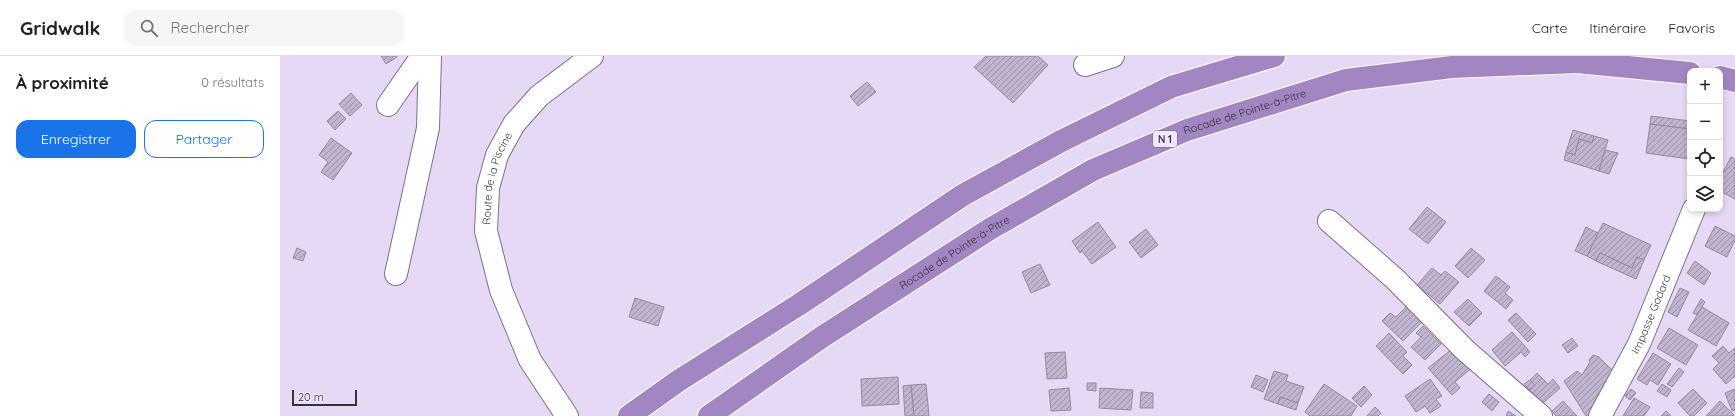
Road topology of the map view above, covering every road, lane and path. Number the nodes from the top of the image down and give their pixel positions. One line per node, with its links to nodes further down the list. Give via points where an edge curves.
1 (422, 56): 10 (street)
2 (430, 56): 13 (street, via 428,128)
3 (592, 56): 14 (street, Route de la Piscine, via 539,96 514,124 497,155 488,188 486,231 501,290 530,360)
4 (1113, 56): 6 (street)
5 (1274, 56): 15 (highway, via 1171,87 1063,140 963,195 800,304 678,381)
6 (1085, 65)
7 (1687, 73): 16 (highway, Rocade de Pointe-à-Pitre / N 1, via 1577,62 1452,67 1346,80 1187,130 1093,170 990,228 822,337)
8 (1723, 78): 9 (highway)
9 (1735, 81)
10 (388, 105)
11 (1693, 212): 18 (street, Impasse Godard, via 1639,344)
12 (1329, 221): 17 (street, via 1395,279 1465,350)
13 (396, 274)
14 (567, 416)
15 (630, 416)
16 (709, 416)
17 (1540, 416)
18 (1600, 416)

